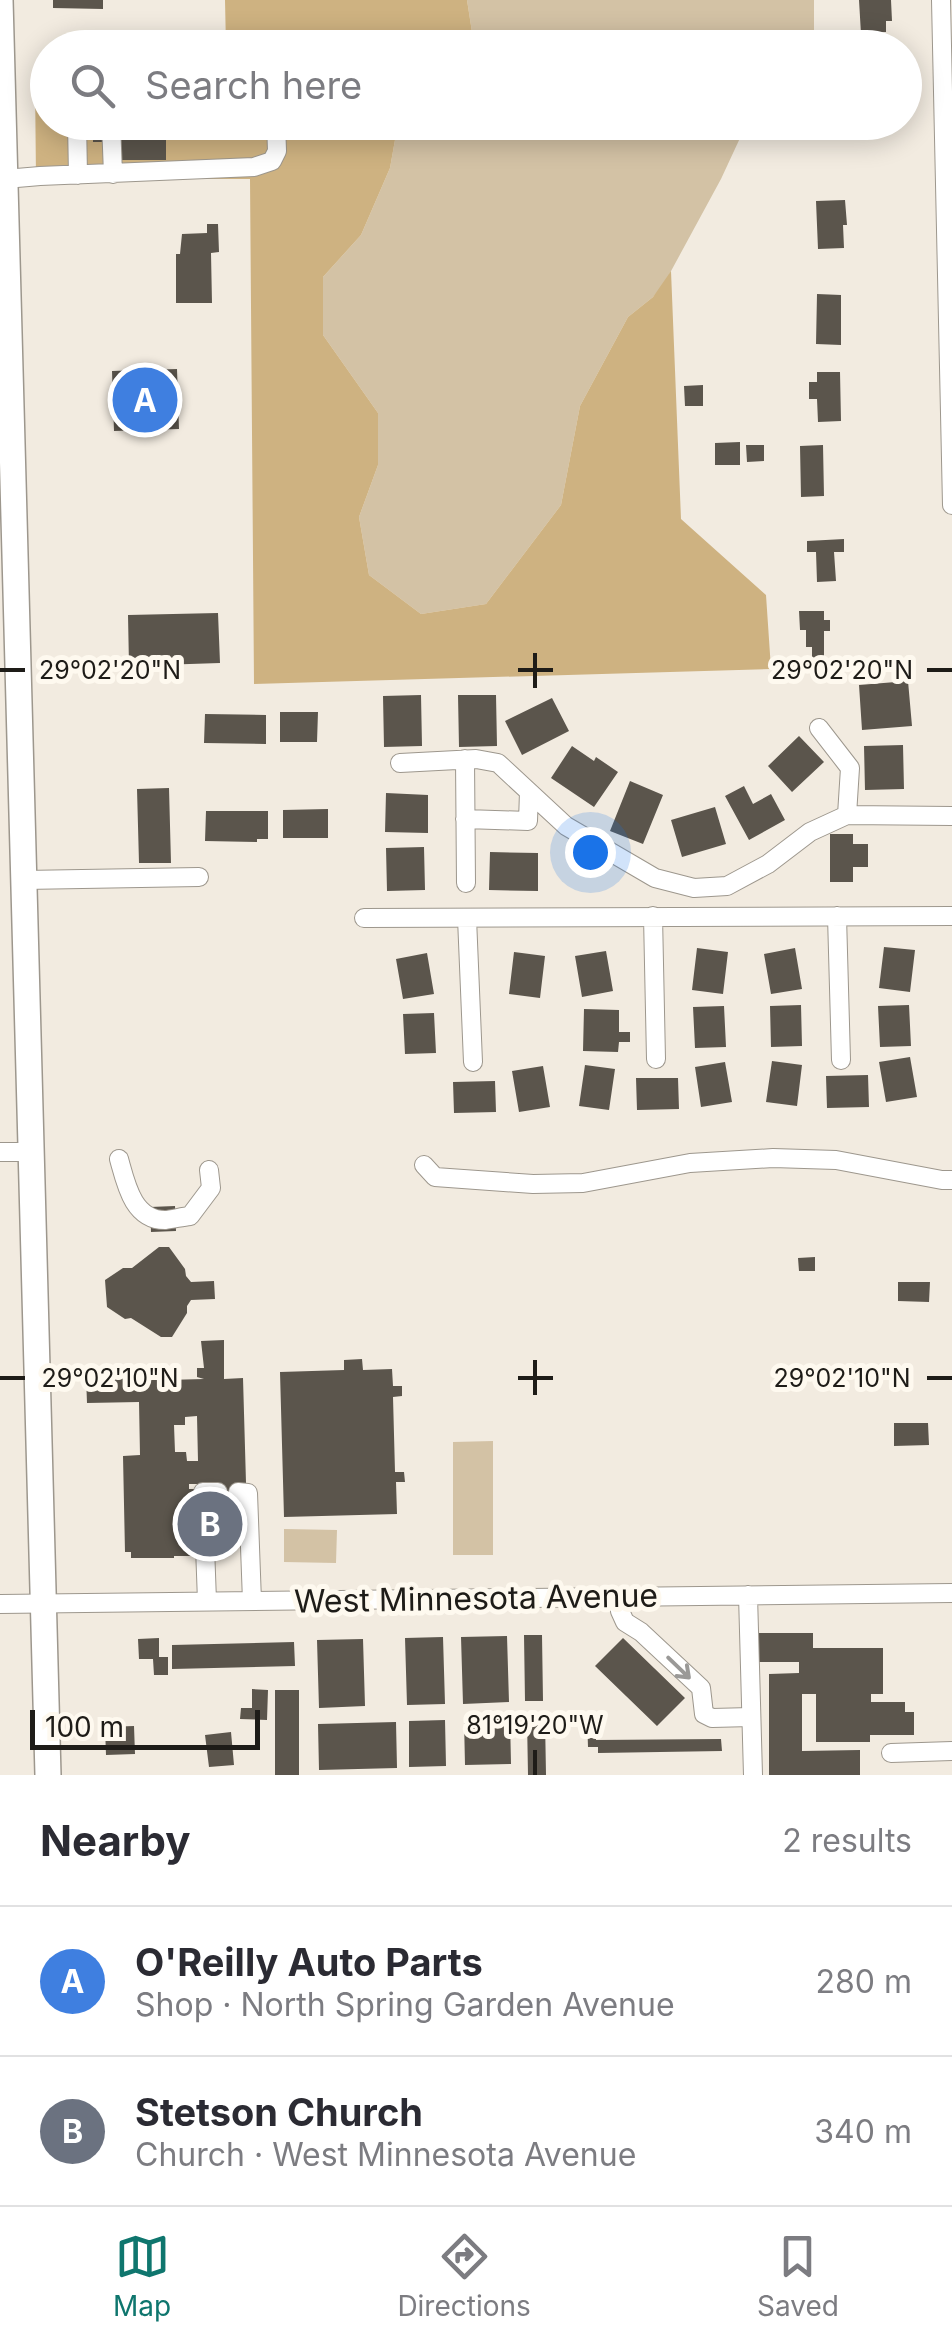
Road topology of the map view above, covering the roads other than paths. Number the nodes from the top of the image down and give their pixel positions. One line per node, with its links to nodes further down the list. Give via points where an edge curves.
1 (0, 0): 6 (highway)
2 (940, 0): 10 (street)
3 (77, 140): 7 (street)
4 (111, 140): 8 (street)
5 (277, 140): 8 (street, via 272,161 254,168)
6 (3, 170): 7 (street); 9 (highway)
7 (78, 174): 8 (street)
8 (113, 174)
9 (3, 225): 19 (highway)
10 (952, 505)
11 (819, 728): 15 (street, via 850,768)
12 (464, 759): 13 (street); 14 (street, via 498,763); 17 (street)
13 (400, 763)
14 (529, 792): 15 (street, via 566,826 655,878 694,888 727,886); 17 (street, via 528,821)
15 (846, 815): 16 (street)
16 (952, 816)
17 (465, 819): 20 (street)
18 (199, 877): 19 (street)
19 (24, 880): 30 (highway)
20 (466, 883)
21 (653, 916): 22 (street); 25 (street); 26 (street)
22 (837, 916): 23 (street); 27 (street)
23 (952, 916)
24 (364, 918): 25 (street)
25 (468, 918): 28 (street)
26 (656, 1059)
27 (841, 1060)
28 (473, 1062)
29 (0, 1152): 30 (street)
30 (31, 1152): 42 (highway)
31 (120, 1159): 33 (street, via 138,1209 160,1220 190,1216 211,1188)
32 (424, 1165): 34 (street, via 434,1177 583,1183 690,1163 773,1158 836,1160)
33 (210, 1170)
34 (952, 1180)
35 (218, 1492): 40 (street, via 204,1492)
36 (238, 1492): 41 (street, via 248,1493)
37 (952, 1593): 38 (street, West Minnesota Avenue)
38 (748, 1596): 39 (street, West Minnesota Avenue); 44 (street)
39 (619, 1597): 41 (street, West Minnesota Avenue); 44 (street, one-way to 44, via 625,1622 700,1688 704,1714)
40 (206, 1601): 41 (street, West Minnesota Avenue); 42 (street, West Minnesota Avenue)
41 (252, 1601)
42 (43, 1603): 43 (street, West Minnesota Avenue); 47 (highway)
43 (0, 1604)
44 (752, 1718): 48 (street)
45 (952, 1751): 46 (street)
46 (891, 1753)
47 (48, 1775)
48 (753, 1775)

